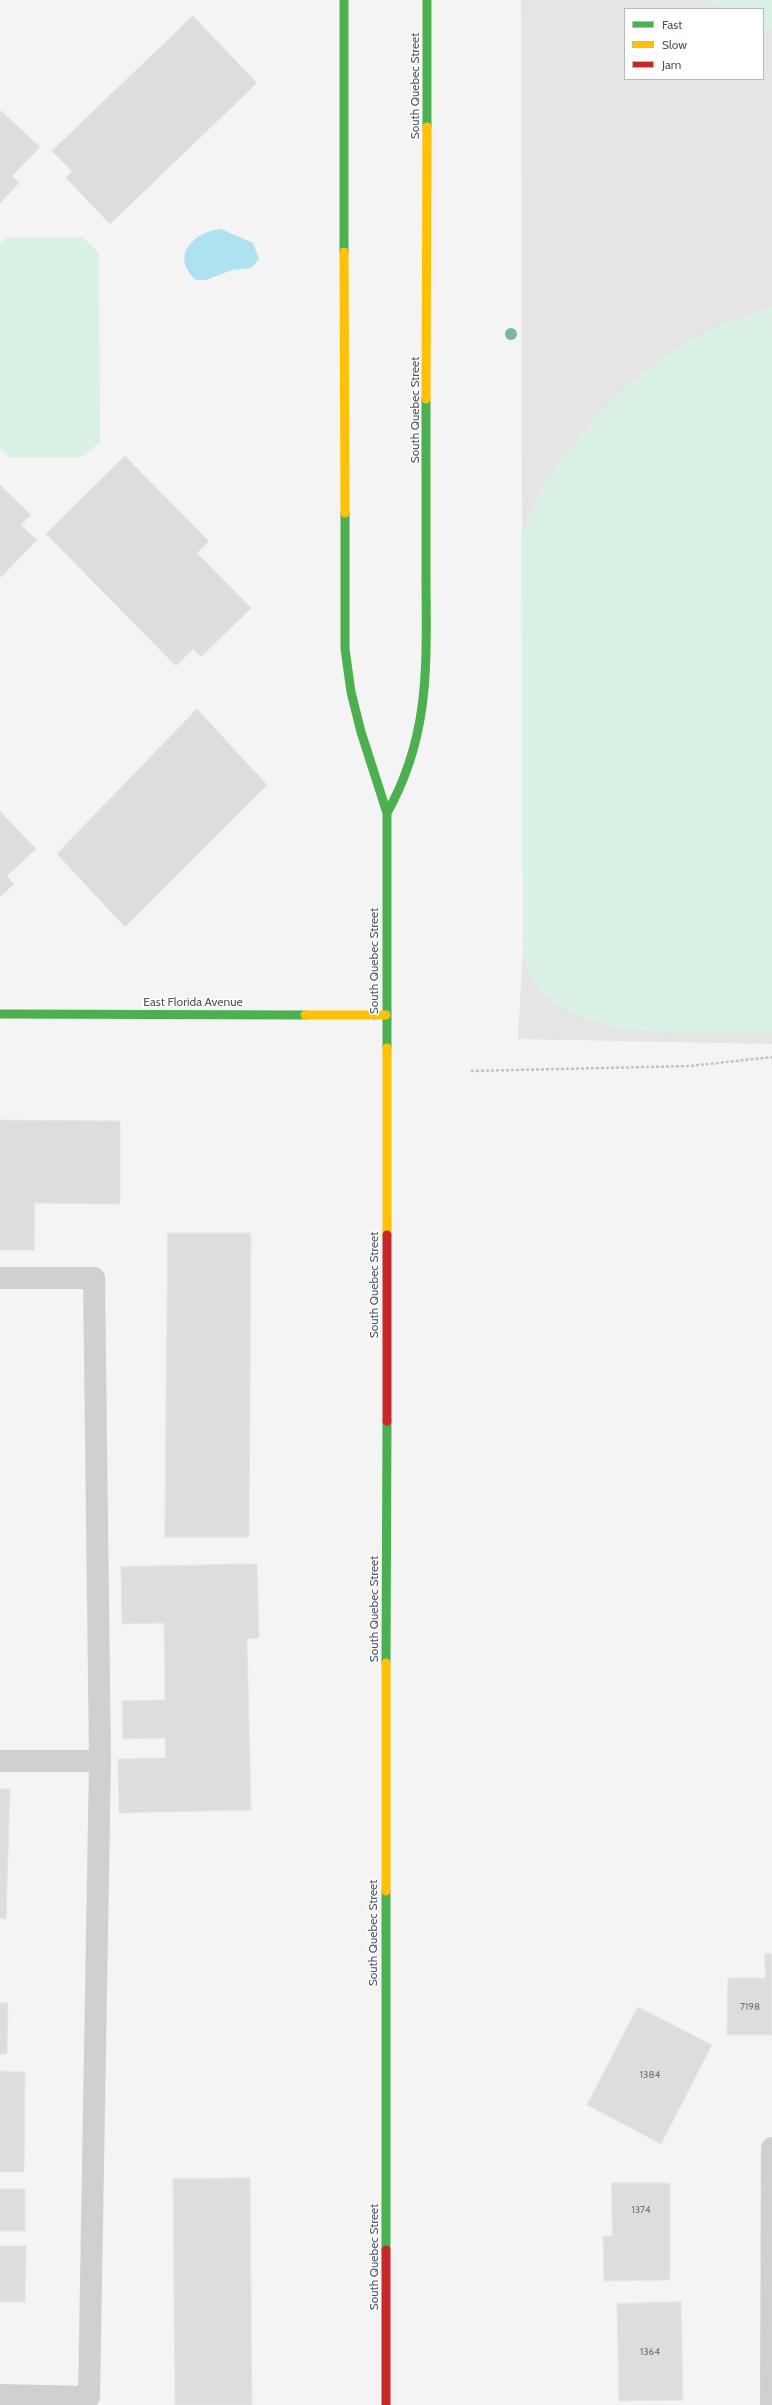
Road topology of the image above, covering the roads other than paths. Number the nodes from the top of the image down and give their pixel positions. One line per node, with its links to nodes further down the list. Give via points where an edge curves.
1 (344, 0): 3 (main road, South Quebec Street, via 345,649 355,717)
2 (428, 0): 3 (main road, South Quebec Street, via 426,656 419,740 406,779)
3 (387, 813): 5 (main road, South Quebec Street)
4 (0, 1014): 5 (main road, East Florida Avenue)
5 (386, 1015): 11 (main road, South Quebec Street)
6 (0, 1278): 8 (street, via 94,1278)
7 (0, 1760): 8 (street)
8 (100, 1761): 10 (street, via 89,2397)
9 (772, 2148): 12 (street)
10 (0, 2395)
11 (386, 2405)
12 (771, 2405)

